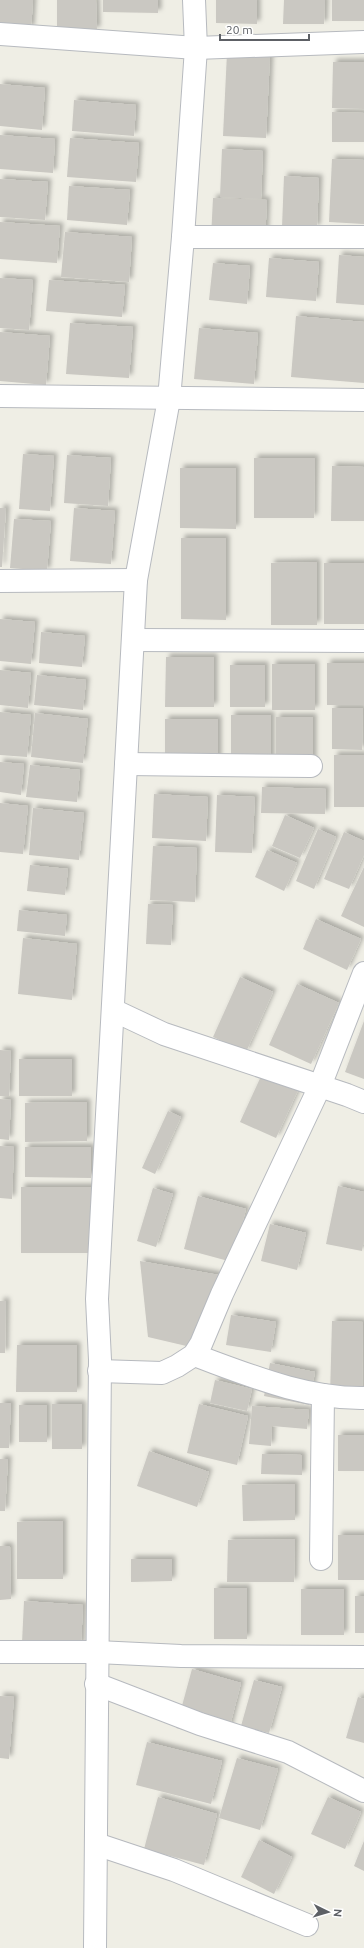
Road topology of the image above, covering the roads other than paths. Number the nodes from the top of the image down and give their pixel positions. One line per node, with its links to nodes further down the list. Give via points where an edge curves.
1 (194, 0): 4 (street)
2 (0, 34): 4 (street)
3 (364, 42): 4 (street)
4 (196, 48): 5 (street)
5 (183, 237): 6 (street); 8 (street)
6 (364, 237)
7 (0, 396): 8 (street)
8 (169, 399): 9 (street); 10 (street)
9 (364, 400)
10 (136, 580): 11 (street); 12 (street)
11 (0, 581)
12 (134, 640): 13 (street); 14 (street)
13 (364, 640)
14 (126, 764): 15 (street); 17 (street)
15 (311, 766)
16 (364, 973): 18 (street)
17 (113, 1010): 18 (street, via 164,1034); 21 (street, via 97,1299)
18 (320, 1086): 19 (street); 20 (street)
19 (364, 1102)
20 (194, 1355): 21 (street, via 162,1373); 22 (street, via 270,1382)
21 (99, 1371): 26 (street)
22 (323, 1395): 23 (street); 24 (street)
23 (364, 1398)
24 (321, 1559)
25 (0, 1652): 26 (street)
26 (97, 1652): 27 (street, via 181,1656); 28 (street)
27 (364, 1657)
28 (96, 1684): 29 (street, via 200,1724 288,1752); 30 (street)
29 (364, 1791)
30 (96, 1844): 31 (street, via 174,1870); 32 (street)
31 (307, 1925)
32 (95, 1948)

